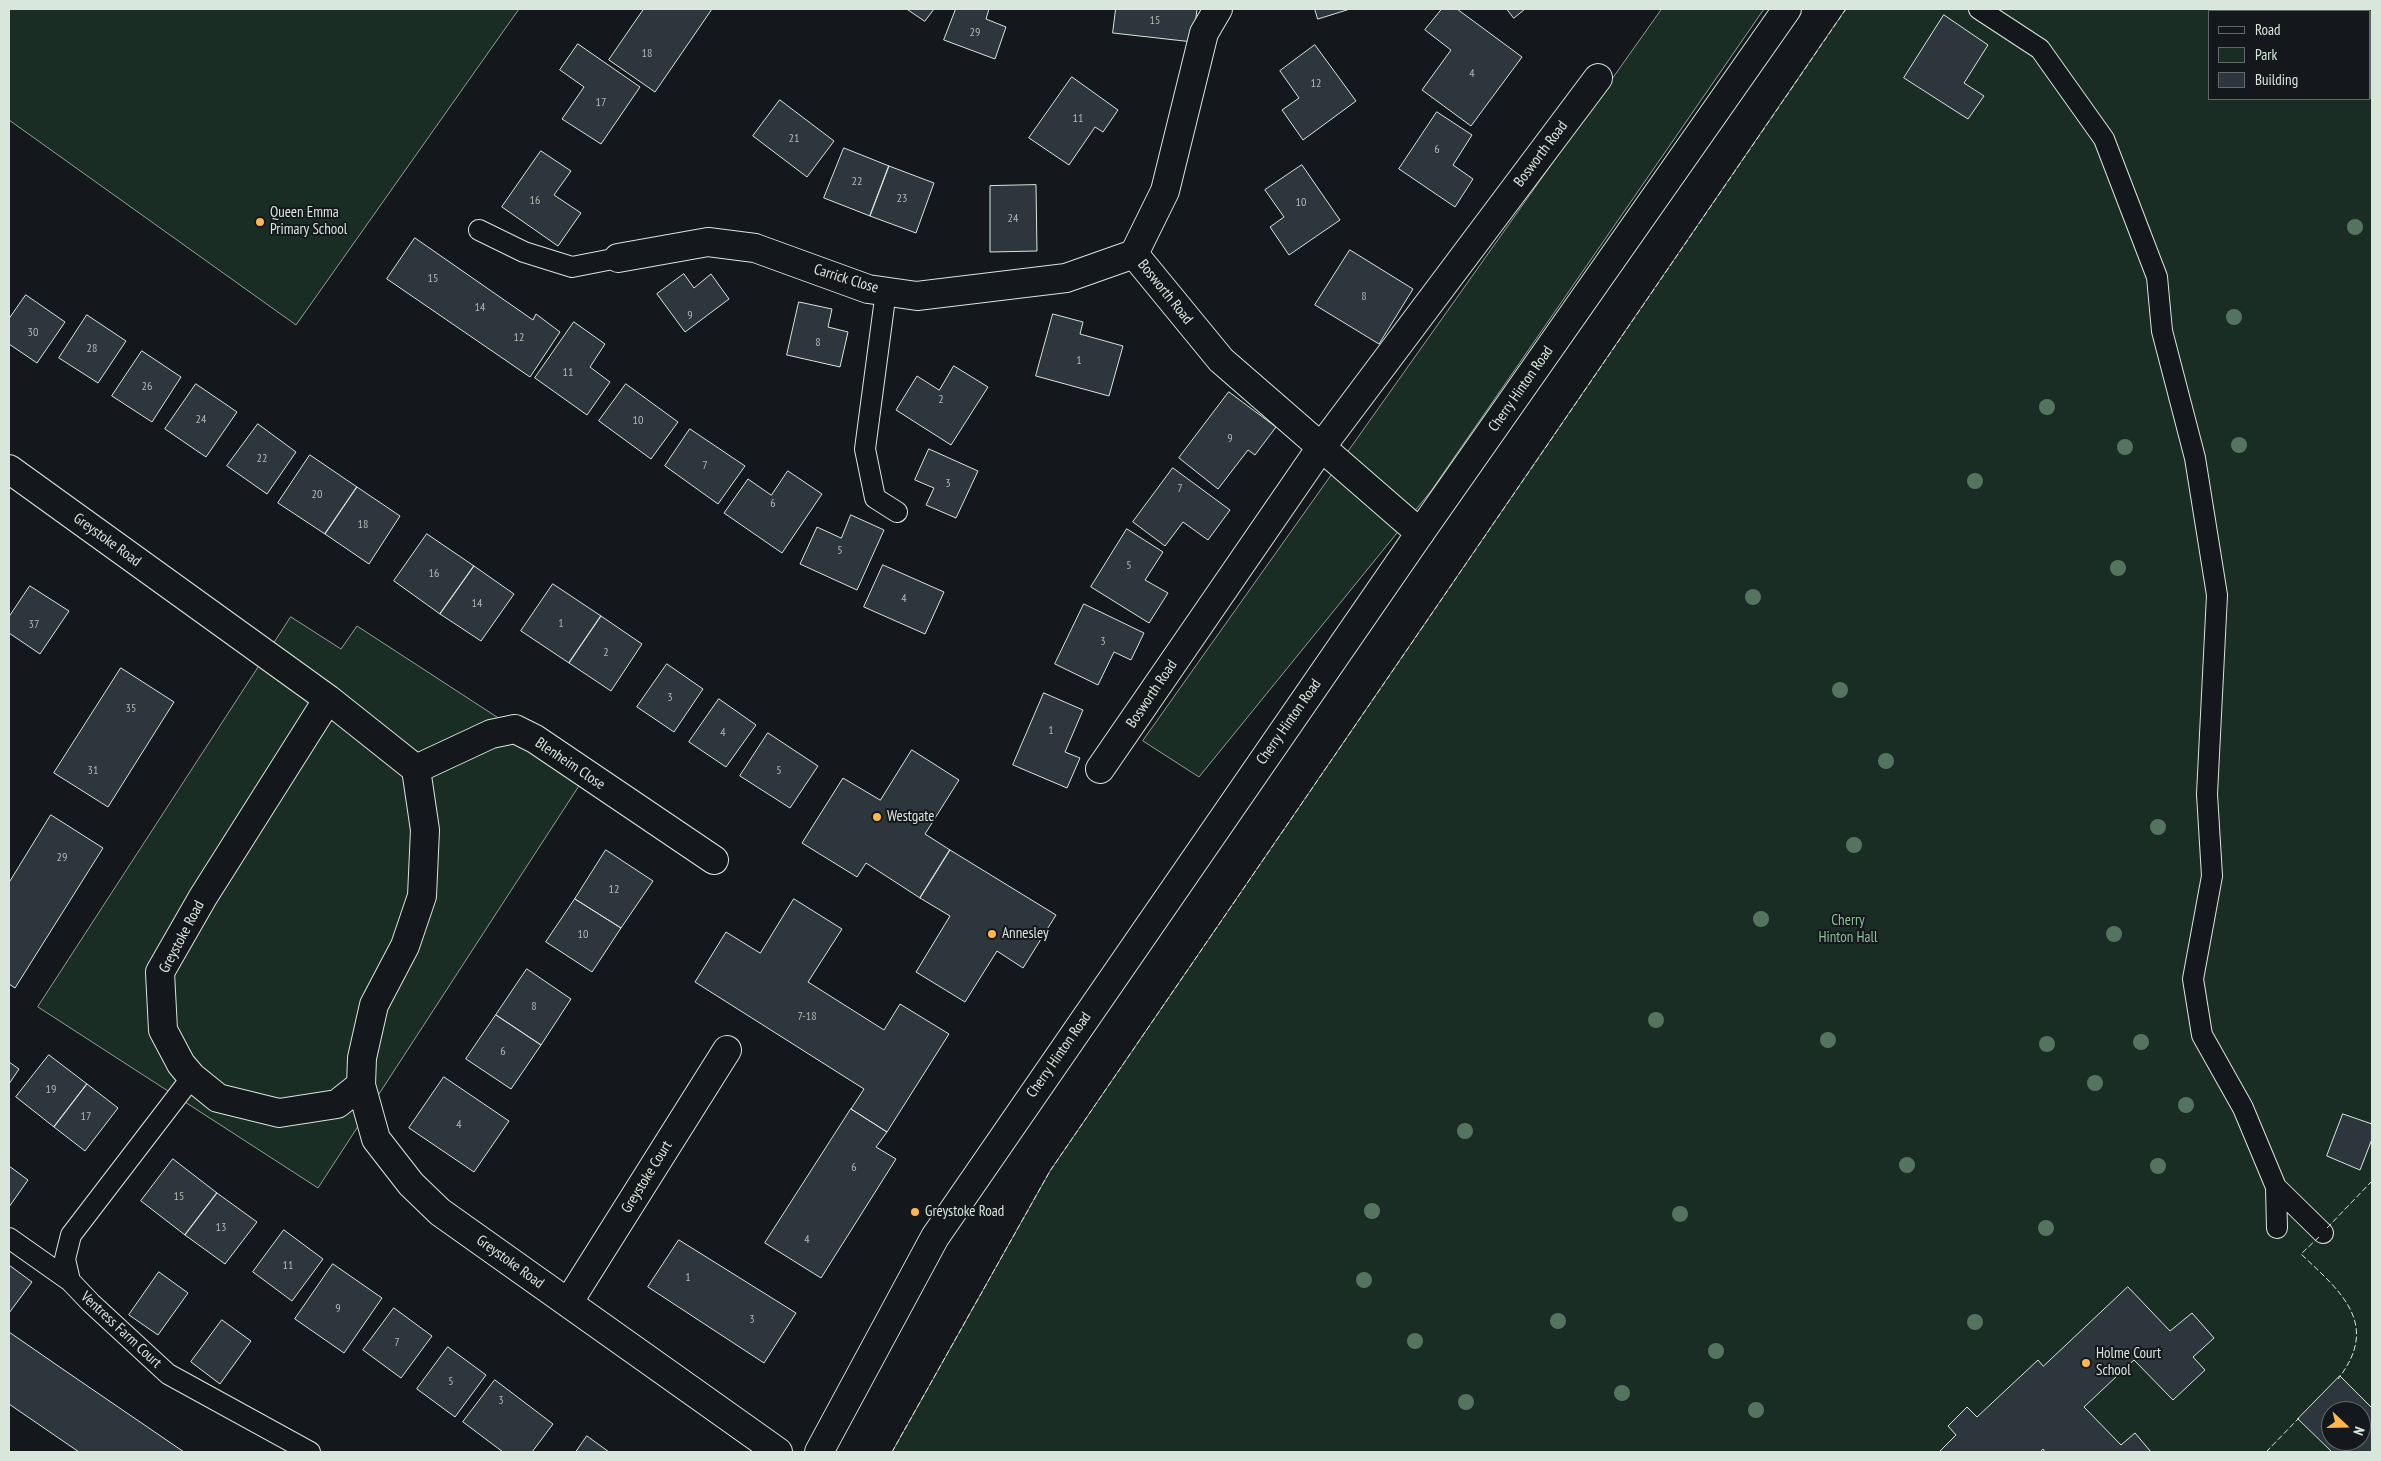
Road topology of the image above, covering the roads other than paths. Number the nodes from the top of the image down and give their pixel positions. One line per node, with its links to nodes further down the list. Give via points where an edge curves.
1 (1218, 9): 6 (street, Bosworth Road, via 1204,33 1165,191)
2 (1788, 9): 12 (street, Cherry Hinton Road)
3 (1984, 10): 20 (lane, via 2040,49 2104,139 2157,277 2162,331 2195,458 2217,595 2208,794 2212,876 2192,979 2202,1035 2244,1108)
4 (1598, 78): 9 (street, Bosworth Road)
5 (478, 230): 7 (lane, via 524,252 572,267)
6 (1134, 254): 8 (street, Carrick Close, via 1066,278 917,296); 9 (street, Bosworth Road, via 1221,360)
7 (618, 258): 8 (street, Carrick Close, via 708,242 755,248 868,289)
8 (886, 291): 11 (lane, via 865,449 875,498)
9 (1322, 446): 12 (street, Bosworth Road); 15 (street, Bosworth Road)
10 (9, 469): 13 (street, Greystoke Road)
11 (897, 512)
12 (1420, 532): 28 (street, Cherry Hinton Road, via 935,1237)
13 (328, 699): 14 (street, Greystoke Road); 18 (street, Greystoke Road, via 203,897 160,972 163,1030 181,1064)
14 (416, 768): 16 (street, Blenheim Close, via 491,734 515,730 535,739); 19 (street, Greystoke Road, via 426,830 422,896 405,946 374,1005 362,1058)
15 (1100, 769)
16 (714, 860)
17 (727, 1050): 25 (street, Greystoke Court)
18 (192, 1077): 19 (street, Greystoke Road, via 218,1098 279,1113 337,1104); 24 (lane, Ventress Farm Court, via 71,1235 64,1259)
19 (361, 1086): 25 (street, Greystoke Road, via 376,1139 411,1184 440,1212)
20 (2276, 1187): 21 (lane); 22 (lane)
21 (2278, 1228)
22 (2323, 1233)
23 (9, 1238): 24 (lane)
24 (70, 1281): 26 (lane, Ventress Farm Court, via 168,1374)
25 (568, 1303): 27 (street, Greystoke Road)
26 (310, 1452)
27 (778, 1452)
28 (819, 1452)

